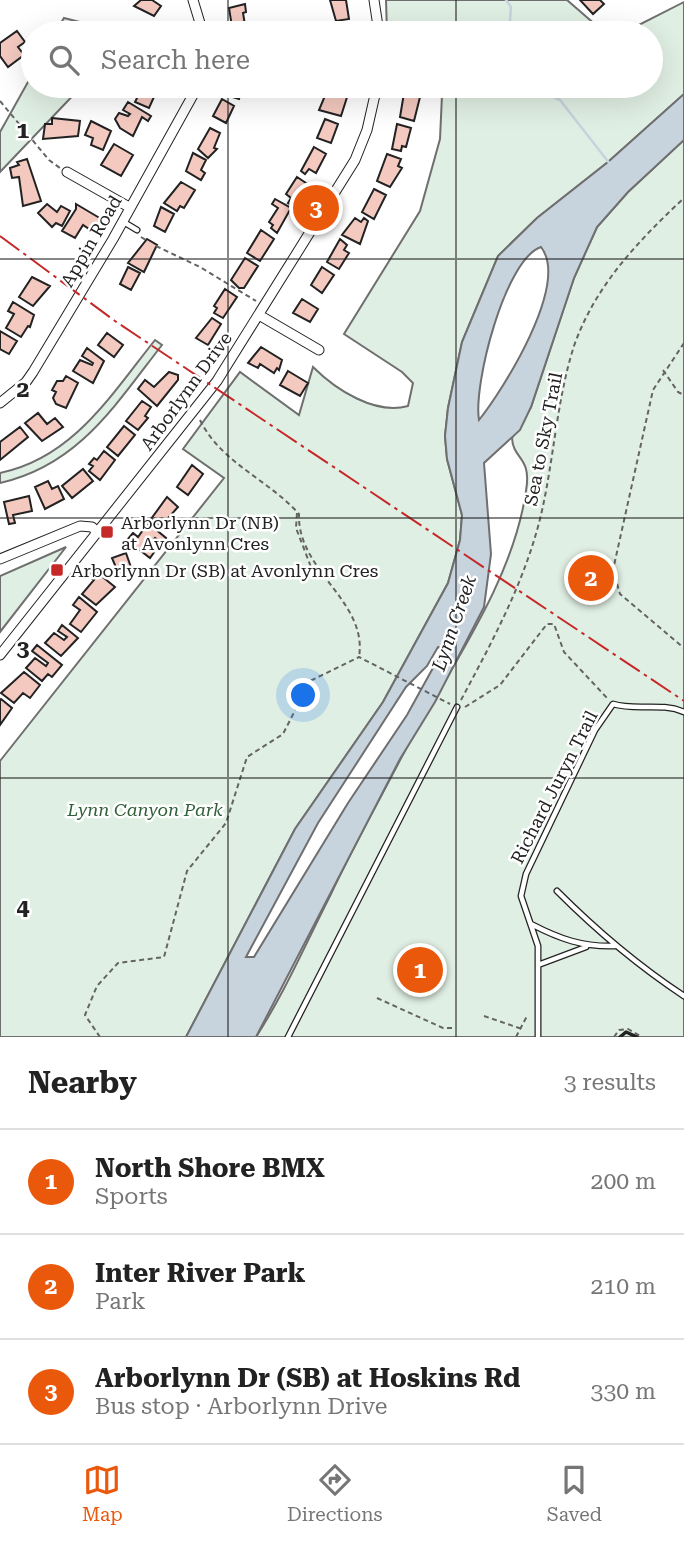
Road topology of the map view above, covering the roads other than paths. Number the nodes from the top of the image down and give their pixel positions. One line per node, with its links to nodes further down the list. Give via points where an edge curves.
1 (193, 0): 3 (street)
2 (374, 0): 4 (street)
3 (199, 21)
4 (377, 21)
5 (191, 98): 8 (street, Appin Road)
6 (374, 98): 11 (street, Arborlynn Drive, via 355,160)
7 (67, 172): 8 (street)
8 (128, 207): 9 (street, Appin Road)
9 (122, 220): 10 (lane); 13 (street, Appin Road, via 26,382)
10 (137, 230)
11 (259, 315): 12 (street); 14 (street, Arborlynn Drive, via 195,410)
12 (319, 350)
13 (0, 403)
14 (98, 533): 15 (street, via 80,526); 16 (street, Arborlynn Drive)
15 (0, 559)
16 (0, 655)
17 (457, 707): 25 (lane)
18 (684, 712): 20 (lane, Richard Juryn Trail, via 612,704 526,874 521,896)
19 (557, 891): 21 (lane)
20 (530, 923): 22 (lane, via 561,940); 23 (lane, Richard Juryn Trail, via 538,946)
21 (615, 946): 22 (lane); 24 (lane)
22 (587, 947): 23 (lane)
23 (538, 965): 26 (lane, Richard Juryn Trail)
24 (684, 996)
25 (288, 1037)
26 (538, 1037)

